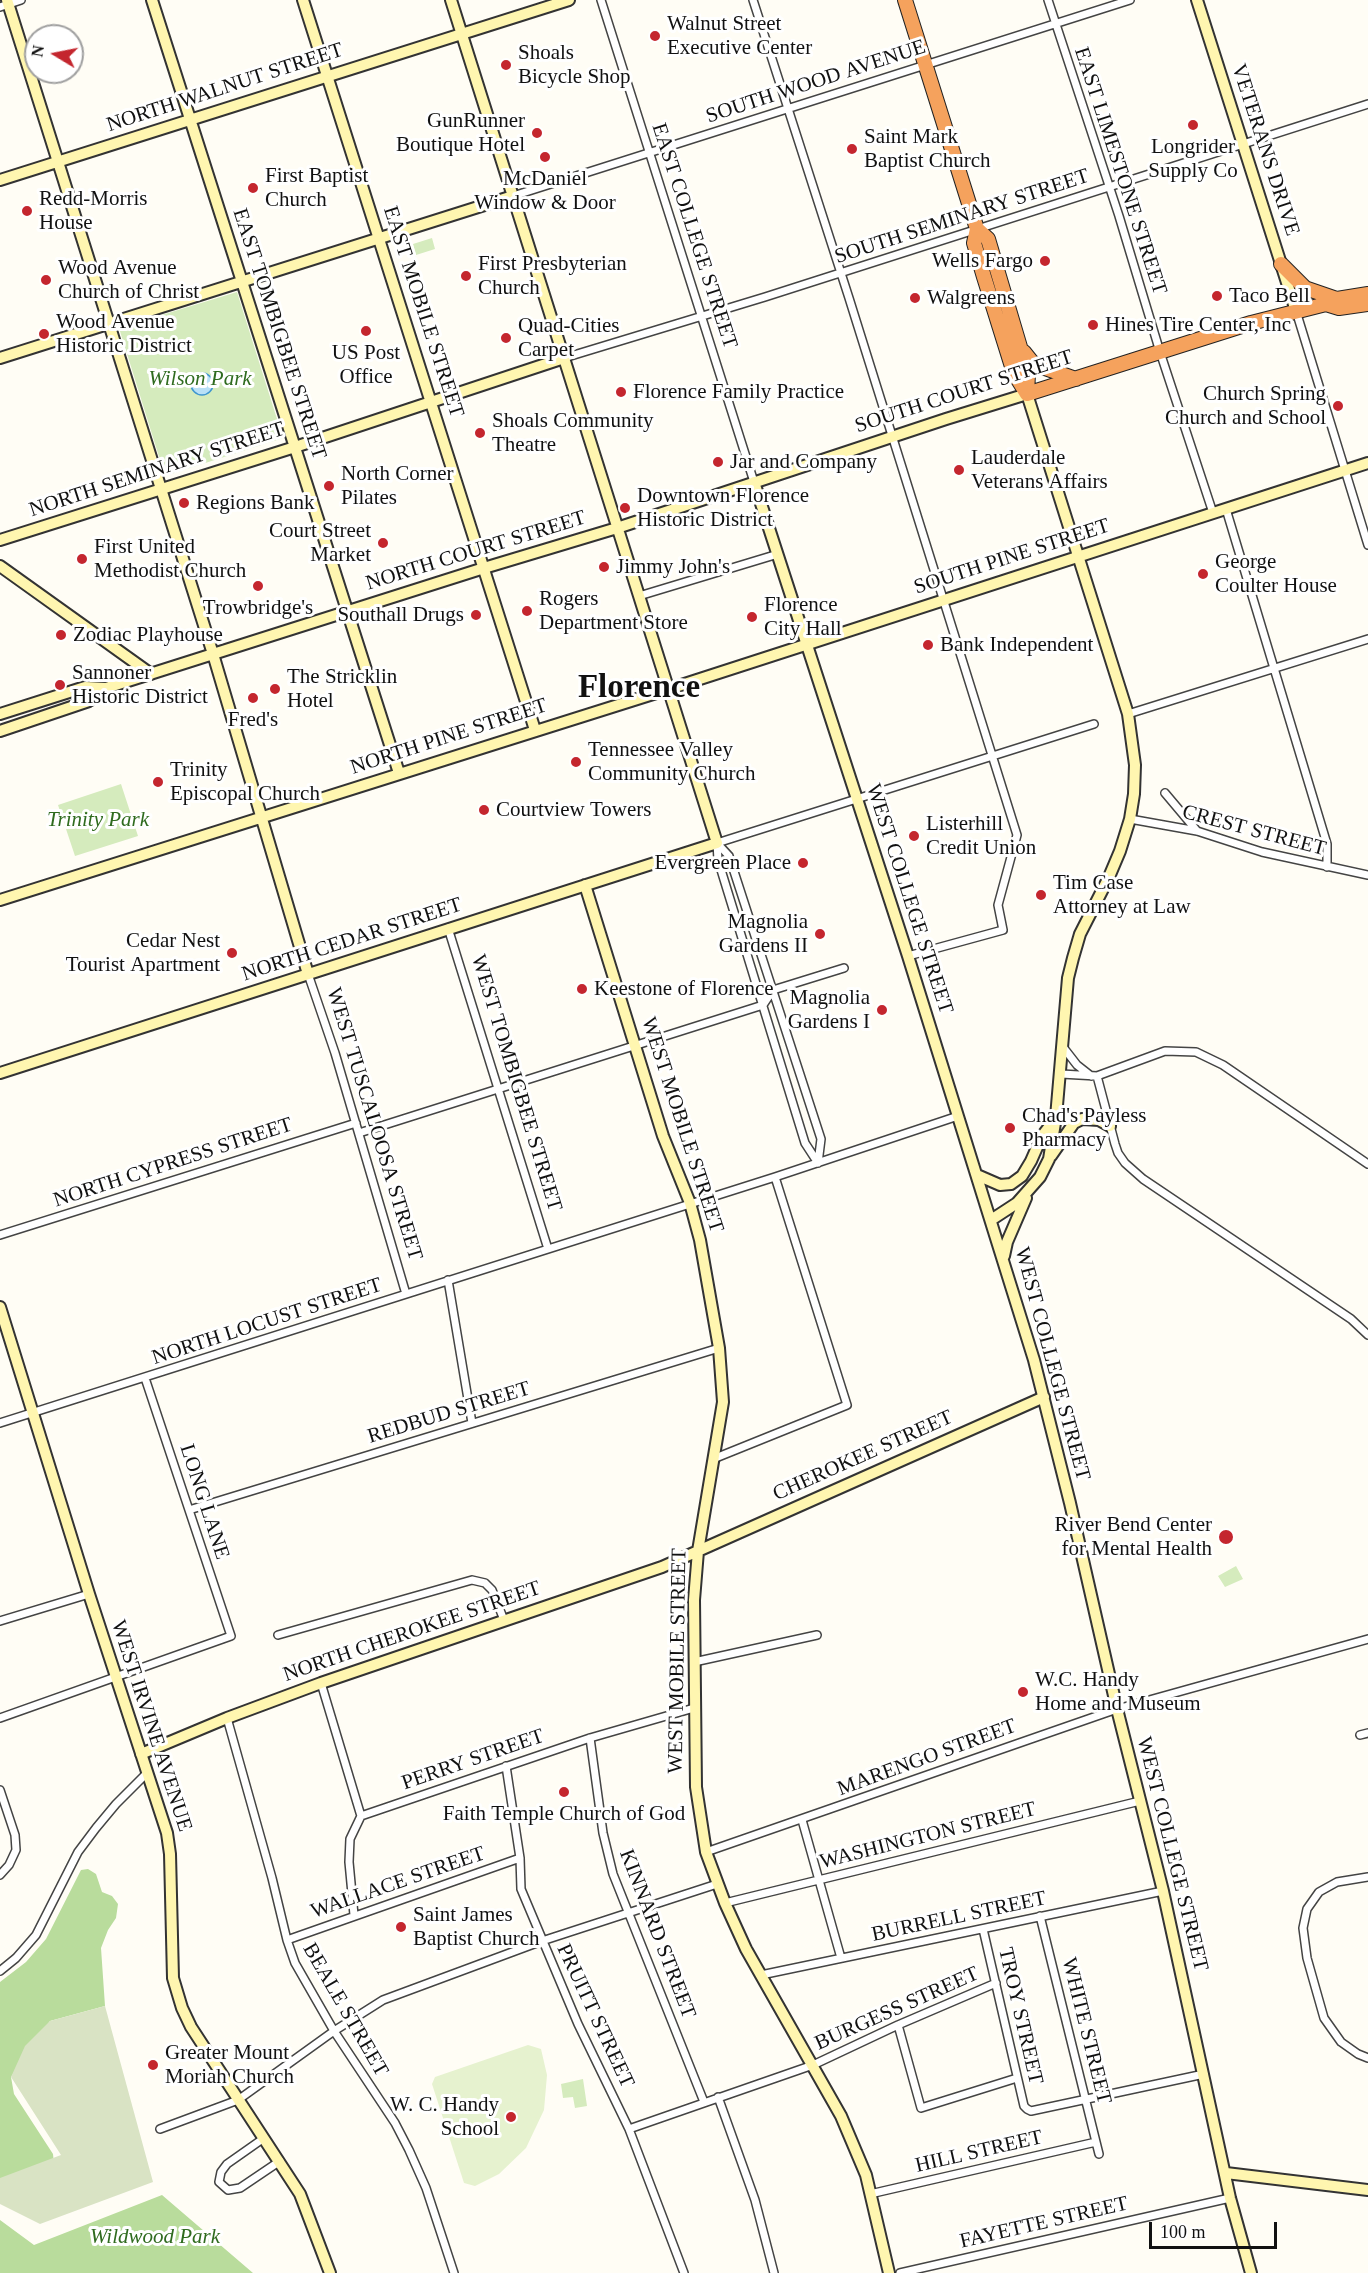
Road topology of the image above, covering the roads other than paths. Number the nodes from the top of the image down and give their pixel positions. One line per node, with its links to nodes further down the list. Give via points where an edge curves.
1 (21, 0): 12 (street)
2 (152, 0): 19 (street, EAST TOMBIGBEE STREET)
3 (303, 0): 16 (street, EAST MOBILE STREET)
4 (451, 0): 14 (street)
5 (569, 0): 14 (street, NORTH WALNUT STREET)
6 (601, 0): 21 (street, EAST COLLEGE STREET)
7 (753, 0): 18 (street)
8 (905, 0): 15 (highway)
9 (1048, 0): 13 (street, EAST LIMESTONE STREET)
10 (1130, 0): 13 (street, SOUTH WOOD AVENUE)
11 (1197, 0): 20 (street, VETERANS DRIVE)
12 (5, 4): 22 (street, WEST TUSCALOOSA STREET)
13 (1056, 24): 15 (street, SOUTH WOOD AVENUE); 24 (street, EAST LIMESTONE STREET)
14 (462, 34): 16 (street, NORTH WALNUT STREET); 25 (street)
15 (925, 64): 18 (street, SOUTH WOOD AVENUE); 26 (highway)
16 (327, 76): 19 (street, NORTH WALNUT STREET); 27 (street, EAST MOBILE STREET)
17 (1368, 104): 20 (street, SOUTH SEMINARY STREET)
18 (787, 108): 21 (street, SOUTH WOOD AVENUE); 29 (street)
19 (190, 119): 22 (street, NORTH WALNUT STREET); 30 (street, EAST TOMBIGBEE STREET)
20 (1242, 143): 24 (street, SOUTH SEMINARY STREET); 28 (street, VETERANS DRIVE)
21 (650, 152): 25 (street, SOUTH WOOD AVENUE); 35 (street, EAST COLLEGE STREET)
22 (59, 160): 23 (street, NORTH WALNUT STREET); 36 (street, WEST TUSCALOOSA STREET)
23 (0, 180)
24 (1110, 187): 26 (street, SOUTH SEMINARY STREET); 38 (street, EAST LIMESTONE STREET)
25 (513, 196): 27 (street); 40 (street)
26 (977, 229): 29 (street, SOUTH SEMINARY STREET); 37 (highway, via 988,239); 42 (highway, via 974,243 984,277 1014,373)
27 (379, 238): 30 (street); 43 (street, EAST MOBILE STREET)
28 (1281, 264): 32 (highway, via 1305,288); 34 (street, VETERANS DRIVE)
29 (841, 273): 35 (street, SOUTH SEMINARY STREET); 44 (street)
30 (243, 281): 36 (street); 45 (street, EAST TOMBIGBEE STREET)
31 (1368, 294): 32 (highway)
32 (1331, 301): 33 (highway, via 1339,308); 34 (highway, SOUTH COURT STREET)
33 (1368, 304)
34 (1296, 311): 38 (highway, SOUTH COURT STREET); 47 (street)
35 (702, 317): 40 (street, SOUTH SEMINARY STREET); 48 (street, EAST COLLEGE STREET)
36 (109, 322): 39 (street); 49 (street, WEST TUSCALOOSA STREET)
37 (1020, 348): 41 (highway, via 1039,366); 42 (highway, via 1028,374)
38 (1160, 352): 41 (highway, SOUTH COURT STREET); 51 (street, EAST LIMESTONE STREET)
39 (0, 358)
40 (564, 358): 43 (street, NORTH SEMINARY STREET); 52 (street)
41 (1076, 379): 42 (highway, SOUTH COURT STREET)
42 (1027, 394): 44 (street, SOUTH COURT STREET); 56 (street)
43 (431, 401): 45 (street, NORTH SEMINARY STREET); 58 (street, EAST MOBILE STREET)
44 (892, 436): 48 (street, SOUTH COURT STREET); 60 (street)
45 (295, 447): 49 (street, NORTH SEMINARY STREET); 61 (street, EAST TOMBIGBEE STREET)
46 (1368, 464): 47 (street, SOUTH PINE STREET)
47 (1345, 471): 50 (street, SOUTH PINE STREET); 54 (street)
48 (754, 482): 52 (street, SOUTH COURT STREET); 55 (street, WEST COLLEGE STREET)
49 (161, 490): 53 (street, NORTH SEMINARY STREET); 64 (street, WEST TUSCALOOSA STREET)
50 (1226, 509): 51 (street, SOUTH PINE STREET); 65 (street)
51 (1213, 513): 56 (street, SOUTH PINE STREET)
52 (617, 528): 58 (street, NORTH COURT STREET); 59 (street)
53 (0, 540)
54 (1368, 545)
55 (778, 554): 59 (street); 63 (street, WEST COLLEGE STREET)
56 (1077, 556): 60 (street, SOUTH PINE STREET); 70 (street)
57 (0, 566): 66 (street)
58 (484, 568): 61 (street, NORTH COURT STREET); 73 (street)
59 (639, 596): 68 (street)
60 (944, 600): 63 (street, SOUTH PINE STREET); 74 (street)
61 (348, 612): 64 (street, NORTH COURT STREET); 75 (street)
62 (1368, 639): 65 (street)
63 (806, 644): 68 (street, SOUTH PINE STREET); 77 (street, WEST COLLEGE STREET)
64 (213, 654): 66 (street, NORTH COURT STREET); 78 (street, WEST TUSCALOOSA STREET)
65 (1274, 667): 70 (street); 82 (street, via 1327,844)
66 (151, 674): 67 (street, NORTH COURT STREET)
67 (106, 688): 69 (street, NORTH COURT STREET, via 85,687); 72 (street, NORTH COURT STREET, via 88,701)
68 (669, 688): 73 (street, NORTH PINE STREET); 81 (street)
69 (0, 714)
70 (1128, 714): 79 (street, via 1135,765)
71 (1094, 724): 74 (street)
72 (0, 730)
73 (535, 730): 75 (street, NORTH PINE STREET)
74 (993, 758): 77 (street); 87 (street, via 1017,836 998,905 1004,930)
75 (399, 773): 78 (street, NORTH PINE STREET)
76 (1165, 793): 80 (street)
77 (856, 800): 81 (street); 87 (street, WEST COLLEGE STREET)
78 (262, 817): 85 (street, NORTH PINE STREET); 89 (street, WEST TUSCALOOSA STREET)
79 (1131, 819): 80 (street, CREST STREET); 93 (street, via 1073,958)
80 (1197, 831): 82 (street, CREST STREET)
81 (717, 843): 84 (street, NORTH CEDAR STREET); 90 (street, via 729,856); 91 (street, via 718,860)
82 (1327, 867): 83 (street, CREST STREET)
83 (1368, 875)
84 (585, 885): 86 (street, NORTH CEDAR STREET); 92 (street, WEST MOBILE STREET)
85 (0, 900)
86 (448, 928): 89 (street, NORTH CEDAR STREET); 97 (street, WEST TOMBIGBEE STREET)
87 (908, 956): 98 (street, WEST COLLEGE STREET)
88 (844, 968): 90 (street)
89 (308, 974): 94 (street, NORTH CEDAR STREET); 100 (street, WEST TUSCALOOSA STREET)
90 (772, 990): 91 (street); 104 (street, via 821,1139)
91 (764, 1005): 92 (street); 104 (street, via 805,1143)
92 (635, 1046): 97 (street); 109 (street, WEST MOBILE STREET, via 663,1136)
93 (1063, 1047): 95 (street); 96 (street, via 1077,1065)
94 (0, 1073)
95 (1061, 1074): 96 (street); 99 (street)
96 (1094, 1076): 101 (street); 105 (street, via 1165,1052 1196,1052 1223,1065)
97 (497, 1090): 102 (street); 112 (street, WEST TOMBIGBEE STREET)
98 (958, 1116): 104 (street, NORTH LOCUST STREET); 106 (street, WEST COLLEGE STREET)
99 (1056, 1117): 103 (street); 106 (street, via 1022,1176 1011,1184 1000,1185)
100 (356, 1123): 102 (street, WEST TUSCALOOSA STREET); 111 (street, NORTH CYPRESS STREET)
101 (1110, 1126): 103 (street, via 1099,1120 1082,1119 1074,1123); 117 (street, via 1118,1153 1143,1179 1351,1319)
102 (359, 1133): 115 (street, WEST TUSCALOOSA STREET)
103 (1049, 1159): 108 (street)
104 (818, 1163): 107 (street, NORTH LOCUST STREET)
105 (1368, 1164)
106 (977, 1175): 110 (street, WEST COLLEGE STREET)
107 (775, 1177): 109 (street, NORTH LOCUST STREET); 124 (street, via 848,1405)
108 (1028, 1191): 110 (street); 113 (street)
109 (690, 1203): 112 (street, NORTH LOCUST STREET); 118 (street, WEST MOBILE STREET)
110 (991, 1220): 113 (street, WEST COLLEGE STREET)
111 (0, 1235)
112 (548, 1249): 114 (street, NORTH LOCUST STREET)
113 (1003, 1259): 120 (street, WEST COLLEGE STREET)
114 (448, 1280): 115 (street, NORTH LOCUST STREET); 123 (street)
115 (406, 1294): 119 (street, NORTH LOCUST STREET)
116 (0, 1307): 121 (street, WEST IRVINE AVENUE)
117 (1368, 1335)
118 (719, 1348): 123 (street, REDBUD STREET); 124 (street, WEST MOBILE STREET, via 723,1402)
119 (145, 1378): 121 (street, NORTH LOCUST STREET); 125 (street, LONG LANE)
120 (1044, 1397): 126 (street, CHEROKEE STREET); 137 (street, WEST COLLEGE STREET)
121 (32, 1412): 122 (street, NORTH LOCUST STREET); 127 (street, WEST IRVINE AVENUE)
122 (0, 1423)
123 (472, 1423): 125 (street, REDBUD STREET)
124 (712, 1460): 126 (street, WEST MOBILE STREET)
125 (189, 1510): 134 (street, LONG LANE, via 231,1636)
126 (698, 1551): 128 (street, NORTH CHEROKEE STREET, via 662,1567); 133 (street, WEST MOBILE STREET)
127 (89, 1594): 129 (street); 134 (street, WEST IRVINE AVENUE)
128 (504, 1620): 130 (street, via 492,1590 485,1583 472,1580); 135 (street, NORTH CHEROKEE STREET)
129 (0, 1621)
130 (278, 1635)
131 (817, 1635): 133 (street)
132 (1368, 1639): 137 (street, MARENGO STREET)
133 (694, 1662): 136 (street, WEST MOBILE STREET)
134 (116, 1677): 138 (street); 143 (street, WEST IRVINE AVENUE)
135 (321, 1683): 139 (street, NORTH CHEROKEE STREET); 148 (street)
136 (694, 1708): 142 (street, PERRY STREET); 150 (street, WEST MOBILE STREET, via 696,1787)
137 (1117, 1709): 147 (street, WEST COLLEGE STREET); 149 (street, MARENGO STREET)
138 (0, 1718)
139 (227, 1718): 143 (street, NORTH CHEROKEE STREET); 162 (street, BEALE STREET)
140 (1368, 1733): 141 (street)
141 (1360, 1735)
142 (590, 1738): 144 (street, PERRY STREET); 158 (street, KINNARD STREET, via 607,1854)
143 (141, 1754): 145 (street, WEST IRVINE AVENUE)
144 (506, 1766): 148 (street, PERRY STREET); 151 (street, PRUITT STREET)
145 (147, 1773): 165 (street, via 78,1852 36,1935); 176 (street, WEST IRVINE AVENUE, via 169,1843 173,1977 191,2027)
146 (0, 1790): 152 (street, via 16,1850)
147 (1140, 1801): 154 (street, WASHINGTON STREET); 156 (street, WEST COLLEGE STREET)
148 (361, 1816): 159 (street, via 350,1839)
149 (802, 1820): 150 (street, MARENGO STREET); 154 (street)
150 (706, 1852): 155 (street, WEST MOBILE STREET)
151 (520, 1858): 159 (street, WALLACE STREET); 163 (street, PRUITT STREET, via 521,1889)
152 (0, 1875)
153 (1368, 1876): 170 (street, via 1337,1882 1319,1892 1302,1928 1320,2008 1334,2035 1349,2049)
154 (819, 1881): 157 (street, WASHINGTON STREET); 164 (street)
155 (717, 1884): 157 (street, WEST MOBILE STREET); 158 (street)
156 (1163, 1891): 160 (street, BURRELL STREET); 172 (street, WEST COLLEGE STREET)
157 (725, 1903): 166 (street, WEST MOBILE STREET)
158 (628, 1914): 163 (street); 177 (street, KINNARD STREET)
159 (354, 1915): 162 (street, WALLACE STREET)
160 (1041, 1916): 161 (street, BURRELL STREET); 175 (street, WHITE STREET)
161 (983, 1929): 164 (street, BURRELL STREET); 167 (street, TROY STREET)
162 (286, 1940): 169 (street, BEALE STREET)
163 (542, 1941): 169 (street, via 383,2000); 179 (street, PRUITT STREET)
164 (841, 1958): 166 (street, BURRELL STREET)
165 (0, 1971)
166 (761, 1975): 171 (street, WEST MOBILE STREET)
167 (996, 1983): 168 (street, BURGESS STREET); 173 (street, TROY STREET)
168 (898, 2025): 171 (street, BURGESS STREET); 173 (street, via 921,2108)
169 (334, 2031): 176 (street); 189 (street, BEALE STREET, via 409,2150)
170 (1368, 2058)
171 (813, 2066): 174 (street, BURGESS STREET); 186 (street, WEST MOBILE STREET, via 841,2116)
172 (1204, 2074): 175 (street); 184 (street, WEST COLLEGE STREET)
173 (1017, 2078): 175 (street, TROY STREET, via 1024,2106 1031,2111)
174 (718, 2097): 177 (street, BURGESS STREET); 191 (street, via 755,2200)
175 (1085, 2099): 181 (street, WHITE STREET)
176 (238, 2100): 178 (street); 180 (street, WEST IRVINE AVENUE)
177 (704, 2102): 179 (street, BURGESS STREET)
178 (160, 2129)
179 (629, 2129): 190 (street, PRUITT STREET)
180 (264, 2138): 183 (street, WEST IRVINE AVENUE); 183 (street, via 227,2164 219,2182 228,2190 240,2188)
181 (1096, 2142): 182 (street, WHITE STREET); 186 (street, HILL STREET)
182 (1099, 2154)
183 (280, 2161): 188 (street, WEST IRVINE AVENUE, via 300,2194)
184 (1226, 2173): 185 (street); 187 (street, WEST COLLEGE STREET)
185 (1368, 2190)
186 (870, 2193): 192 (street, WEST MOBILE STREET)
187 (1230, 2198): 193 (street, FAYETTE STREET); 194 (street, WEST COLLEGE STREET)
188 (330, 2273)
189 (454, 2273)
190 (684, 2273)
191 (774, 2273)
192 (889, 2273)
193 (900, 2273)
194 (1251, 2273)

